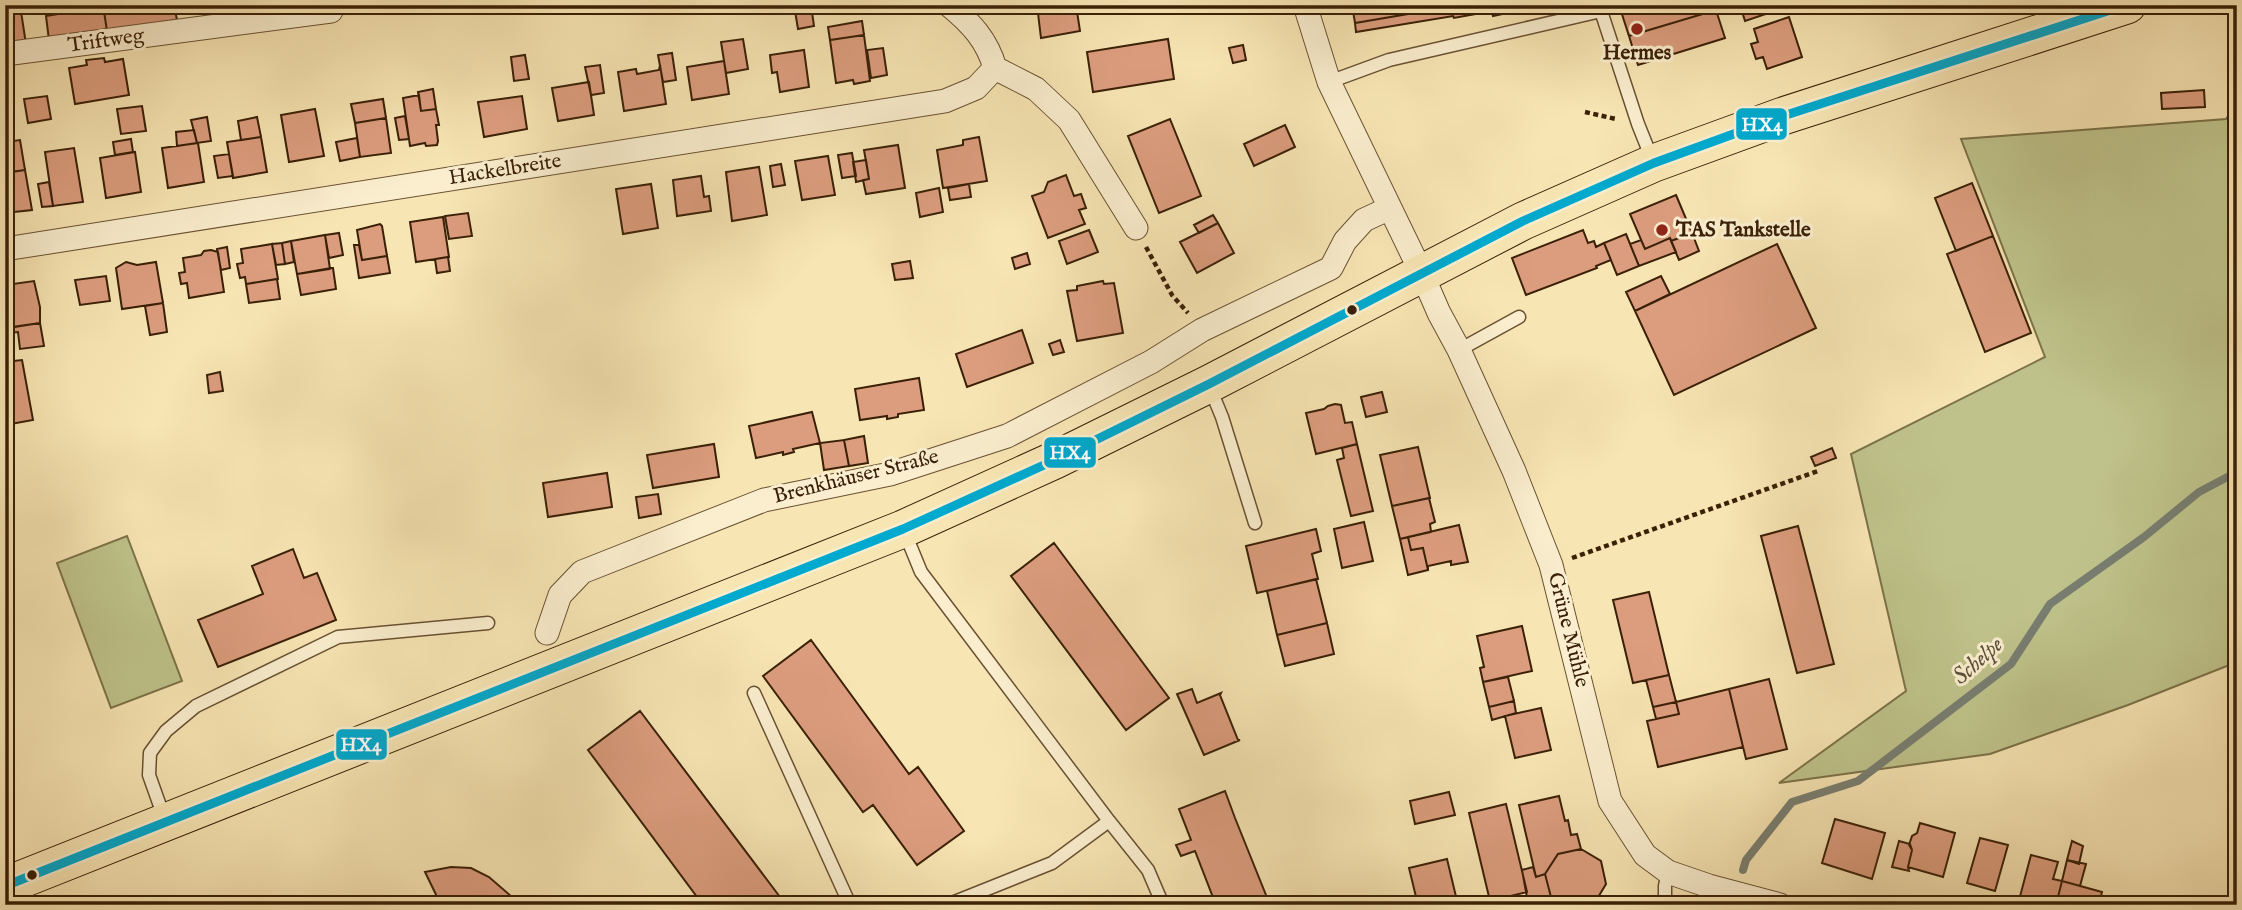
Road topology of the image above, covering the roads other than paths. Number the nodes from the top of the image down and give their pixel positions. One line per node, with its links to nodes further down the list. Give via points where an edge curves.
1 (948, 5): 6 (street, via 989,48)
2 (1306, 5): 7 (street, Grüne Mühle)
3 (2127, 5): 8 (main road, via 1783,116)
4 (331, 11): 5 (street, Triftweg)
5 (5, 54)
6 (995, 68): 10 (street, via 1036,89 1069,120); 11 (street, Hackelbreite, via 976,88 945,101)
7 (1329, 82): 8 (lane, via 1389,60 1601,11); 9 (street, Grüne Mühle)
8 (1654, 163): 12 (main road, via 1522,221)
9 (1390, 208): 12 (street, Grüne Mühle); 19 (street, Brenkhäuser Straße, via 1364,220 1345,241 1331,268 1202,330 1151,362 1007,436 890,474 764,500 582,572 560,595)
10 (1136, 228)
11 (5, 249)
12 (1422, 274): 14 (street, Grüne Mühle); 15 (main road)
13 (1519, 317): 14 (lane)
14 (1459, 350): 23 (street, Grüne Mühle, via 1551,565 1610,801 1645,855)
15 (1209, 384): 16 (lane); 17 (main road)
16 (1255, 523)
17 (903, 529): 19 (main road); 21 (lane, via 921,572)
18 (488, 623): 22 (lane, via 338,637 196,706 166,731 150,753 149,775)
19 (549, 651): 22 (main road)
20 (754, 693): 25 (lane)
21 (1109, 821): 26 (lane, via 1052,863); 27 (lane, via 1148,870)
22 (166, 822): 24 (main road)
23 (1668, 872): 28 (lane); 29 (street, Grüne Mühle)
24 (5, 886)
25 (850, 905)
26 (947, 905)
27 (1163, 905)
28 (1664, 905)
29 (1780, 905)

